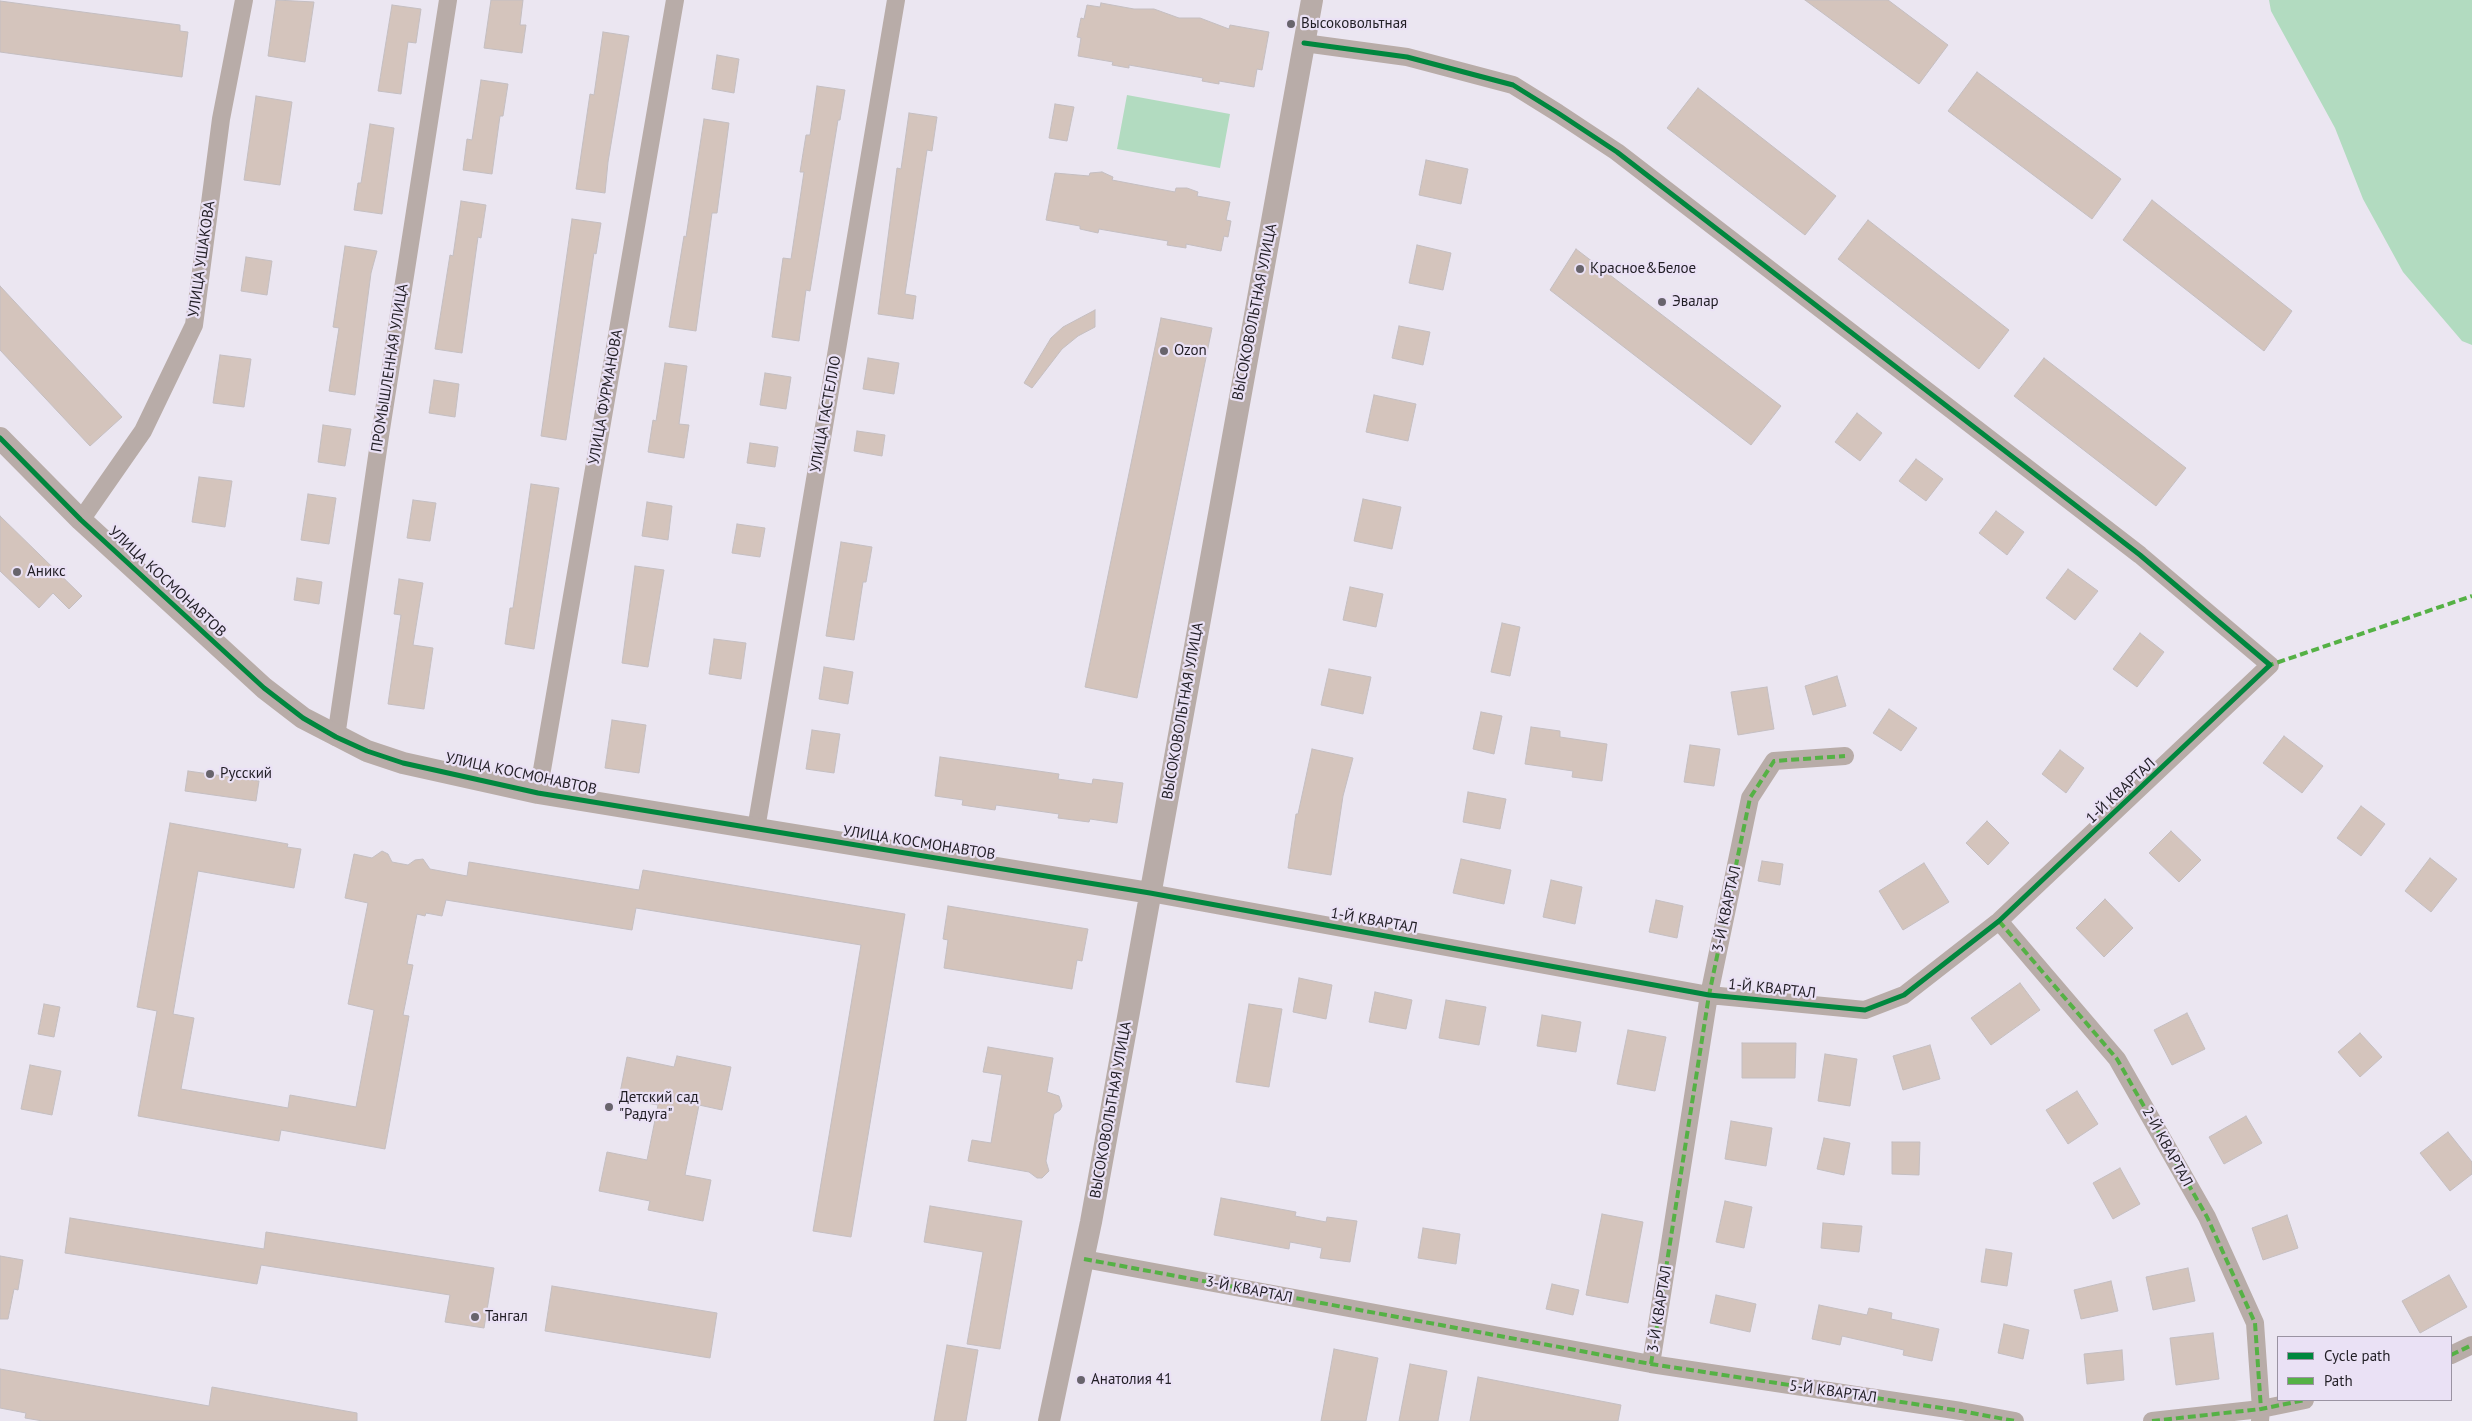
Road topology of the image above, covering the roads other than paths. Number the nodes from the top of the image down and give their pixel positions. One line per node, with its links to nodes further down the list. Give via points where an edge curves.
1 (244, 0): 8 (street, УЛИЦА УШАКОВА, via 221,119 194,325 144,431)
2 (448, 0): 9 (street, ПРОМЫШЛЕННАЯ УЛИЦА)
3 (675, 0): 11 (street, УЛИЦА ФУРМАНОВА)
4 (896, 0): 12 (street, УЛИЦА ГАСТЕЛЛО)
5 (1312, 0): 6 (street, ВЫСОКОВОЛЬТНАЯ УЛИЦА)
6 (1304, 43): 13 (street, ВЫСОКОВОЛЬТНАЯ УЛИЦА); 14 (street, 1-Й КВАРТАЛ, via 1407,57 1503,82 1558,113 1624,158 2140,555 2270,665)
7 (0, 438): 8 (street, УЛИЦА КОСМОНАВТОВ)
8 (81, 520): 9 (street, УЛИЦА КОСМОНАВТОВ, via 264,688 303,718)
9 (336, 736): 11 (street, УЛИЦА КОСМОНАВТОВ, via 367,751 404,763)
10 (1845, 756): 15 (street, 3-Й КВАРТАЛ, via 1774,762 1750,798)
11 (538, 793): 12 (street, УЛИЦА КОСМОНАВТОВ)
12 (756, 829): 13 (street, УЛИЦА КОСМОНАВТОВ)
13 (1150, 893): 15 (street, 1-Й КВАРТАЛ); 16 (street, ВЫСОКОВОЛЬТНАЯ УЛИЦА)
14 (1999, 921): 15 (street, 1-Й КВАРТАЛ, via 1904,995 1865,1010); 21 (street, 2-Й КВАРТАЛ, via 2117,1059 2207,1217 2255,1324)
15 (1709, 995): 19 (street, 3-Й КВАРТАЛ)
16 (1084, 1259): 19 (street, 3-Й КВАРТАЛ); 22 (street, ВЫСОКОВОЛЬТНАЯ УЛИЦА)
17 (2472, 1345): 18 (street)
18 (2452, 1355)
19 (1651, 1364): 23 (street, 5-Й КВАРТАЛ)
20 (2302, 1401): 21 (street)
21 (2261, 1415): 24 (street)
22 (1049, 1421)
23 (2015, 1421)
24 (2152, 1421)

